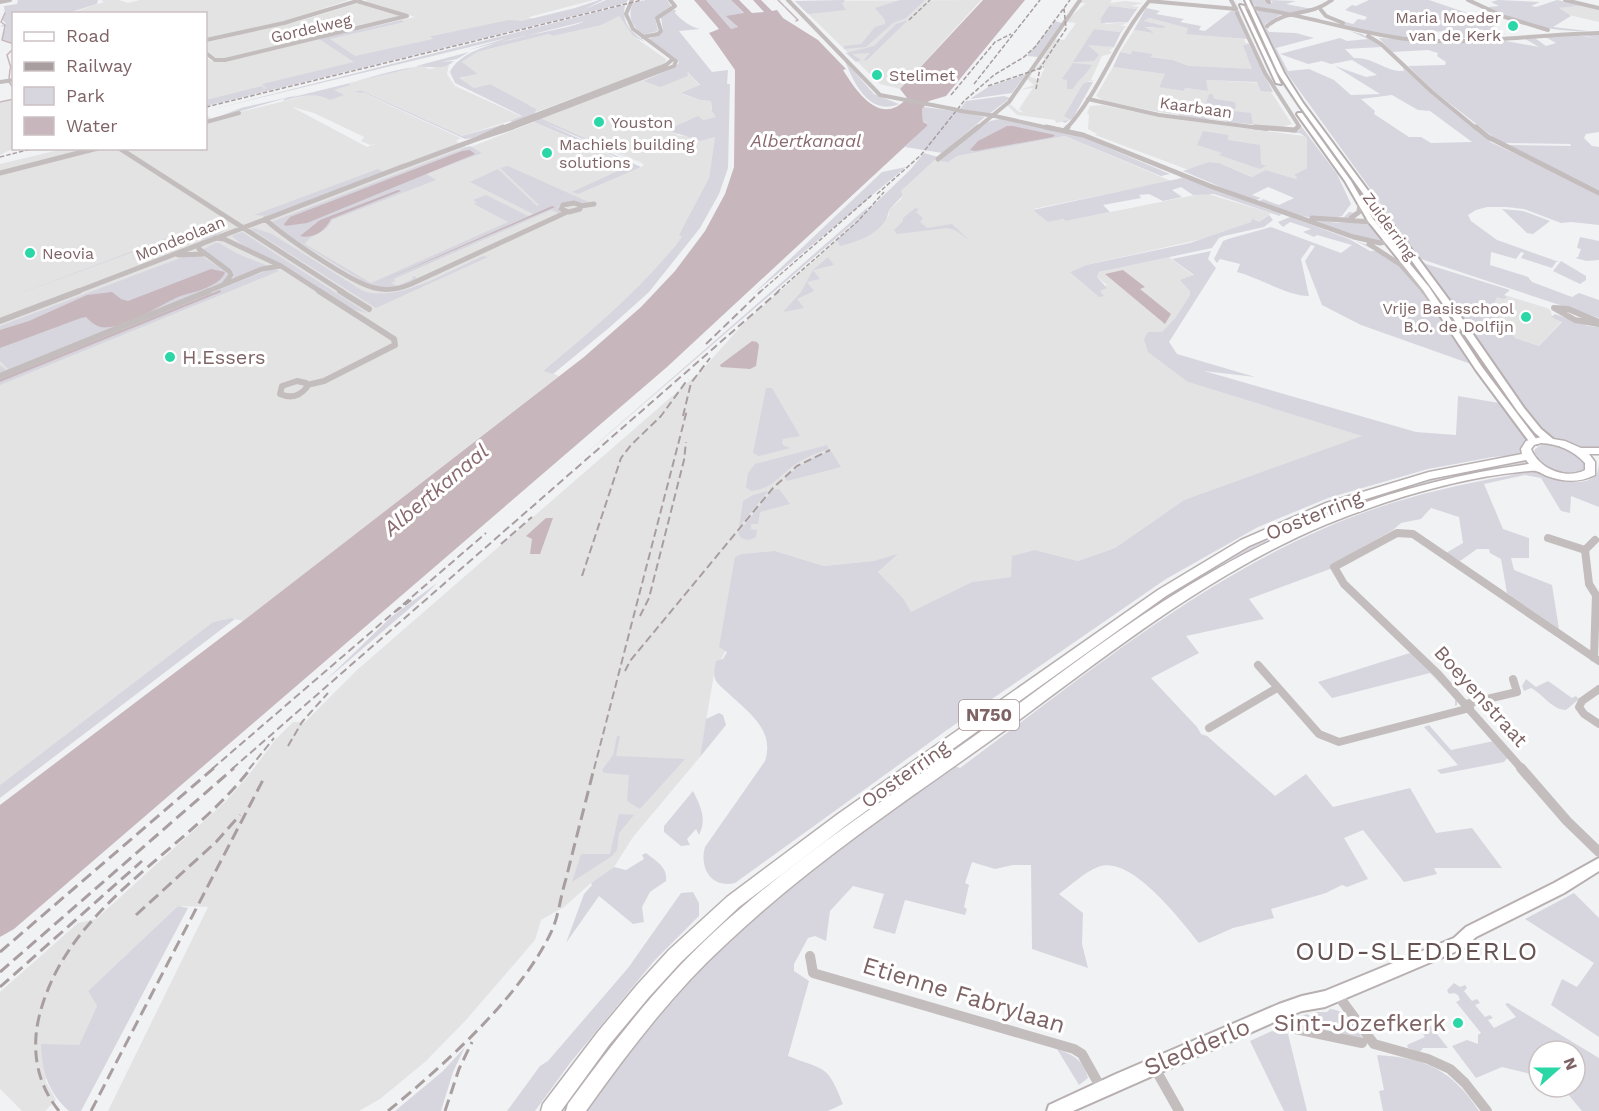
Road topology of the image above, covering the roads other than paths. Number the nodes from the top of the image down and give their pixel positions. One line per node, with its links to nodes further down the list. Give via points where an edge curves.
1 (10, 0): 14 (street)
2 (358, 0): 33 (street, via 284,23); 35 (street, Gordelweg, via 407,16 225,60 215,60)
3 (632, 0): 31 (street, via 626,14)
4 (670, 0): 31 (street, via 675,6 657,18 661,31)
5 (789, 0): 45 (street, bridge, via 886,98)
6 (1080, 0): 45 (street, via 1014,96)
7 (1150, 0): 8 (street, via 1230,10 1236,9); 40 (street)
8 (1232, 0)
9 (1240, 0): 15 (main road, Zuiderring)
10 (1247, 0): 16 (main road, Zuiderring)
11 (1332, 0): 20 (street, via 1320,9)
12 (1468, 0): 21 (street)
13 (1565, 0): 17 (street)
14 (0, 2)
15 (1243, 8): 16 (street); 24 (main road, Zuiderring)
16 (1251, 8): 20 (street); 68 (main road, Zuiderring, via 1281,73)
17 (1599, 8)
18 (1322, 10): 23 (street, via 1343,23)
19 (1237, 13): 24 (street, Zuiderring)
20 (1288, 14): 22 (street); 23 (street)
21 (1533, 26): 25 (street); 26 (street)
22 (1267, 27)
23 (1340, 27): 30 (street)
24 (1248, 28): 37 (street, Zuiderring); 38 (main road, Zuiderring)
25 (1544, 33): 26 (street); 29 (street, via 1447,40)
26 (1558, 33): 27 (street)
27 (1576, 33): 28 (street); 32 (street)
28 (1599, 33)
29 (1380, 35): 30 (street); 34 (street)
30 (1372, 36): 34 (street)
31 (642, 37): 36 (street)
32 (1599, 38)
33 (207, 40)
34 (1377, 41): 55 (street, via 1431,92 1488,137)
35 (207, 54)
36 (673, 58): 39 (street, Mondeolaan, via 666,66); 39 (street, Mondeolaan, via 674,66)
37 (1259, 61): 38 (street); 47 (street, Zuiderring)
38 (1270, 69): 56 (main road, Zuiderring)
39 (629, 81): 41 (street, Mondeolaan); 43 (street, Mondeolaan)
40 (1088, 99): 44 (street); 47 (street, Kaarbaan, via 1152,114 1284,131)
41 (543, 111): 43 (street); 50 (street, Mondeolaan)
42 (239, 113): 46 (street)
43 (549, 114): 50 (street, Mondeolaan)
44 (1080, 114): 48 (street); 49 (street)
45 (994, 116): 48 (street); 53 (street)
46 (207, 122)
47 (1299, 126)
48 (1065, 129): 49 (street)
49 (1076, 129): 60 (street)
50 (477, 139): 61 (street, Mondeolaan)
51 (90, 150): 54 (street)
52 (122, 150): 65 (street)
53 (938, 159)
54 (0, 173)
55 (1599, 193)
56 (1360, 203): 62 (street, via 1359,212); 63 (main road, Zuiderring)
57 (594, 204): 58 (street)
58 (581, 206): 59 (street, via 577,211); 59 (street, via 565,204 561,209)
59 (567, 212): 67 (street, via 411,284 386,290 364,285)
60 (1288, 214): 62 (street); 69 (street)
61 (265, 219): 64 (street, Mondeolaan); 67 (street)
62 (1348, 220): 63 (street)
63 (1370, 220): 68 (street); 71 (main road, Zuiderring)
64 (256, 223): 65 (street, Mondeolaan); 67 (street)
65 (242, 228): 66 (street, Mondeolaan); 79 (street)
66 (233, 231): 70 (street, Mondeolaan); 72 (street, via 230,236)
67 (278, 231)
68 (1395, 233): 71 (street); 84 (main road, Zuiderring, via 1521,410)
69 (1354, 237): 71 (street); 77 (street, via 1393,258)
70 (212, 238): 72 (street, Mondeolaan); 73 (street, via 198,246); 74 (street, Mondeolaan)
71 (1386, 242): 77 (main road, Zuiderring)
72 (242, 248): 75 (street, Mondeolaan)
73 (204, 254): 74 (street, via 187,253); 76 (street, via 231,275)
74 (156, 262): 80 (street, Mondeolaan)
75 (280, 266): 76 (street, via 262,269); 83 (street, Mondeolaan, via 386,334 390,341 374,357)
76 (218, 289): 82 (street)
77 (1432, 300): 85 (main road, Zuiderring)
78 (1551, 307): 81 (street, via 1586,323)
79 (369, 309)
80 (0, 321)
81 (1599, 323)
82 (0, 376)
83 (307, 385): 83 (street, via 301,394 286,397 279,393 283,382 300,381)
84 (1550, 441): 85 (main road, Oosterring); 87 (main road, Oosterring)
85 (1533, 442): 88 (main road, via 1527,446)
86 (1599, 450): 87 (main road, Oosterring)
87 (1579, 451): 89 (main road, Oosterring)
88 (1533, 461): 89 (main road, Oosterring, via 1558,475 1578,477 1591,472); 111 (main road, Oosterring / N750, via 1429,476 1330,506 1245,543 1162,593 851,813 725,909 643,991); 112 (main road, Oosterring / N750, via 1340,514 1255,553 1172,602 809,864 741,919 655,1006)
89 (1595, 461)
90 (1548, 538): 92 (street)
91 (1595, 540): 92 (street)
92 (1585, 550): 93 (street)
93 (1589, 575): 94 (street); 95 (street, via 1596,595)
94 (1599, 578)
95 (1596, 659): 100 (street, Boeyenstraat, via 1424,541 1405,532 1397,532 1334,567 1350,590)
96 (1258, 665): 98 (street)
97 (1513, 679): 100 (street, via 1517,692)
98 (1277, 688): 100 (street, via 1319,734 1338,742); 102 (street)
99 (1599, 689): 101 (street, via 1579,707)
100 (1468, 706): 103 (street, Boeyenstraat, via 1564,820)
101 (1599, 724)
102 (1209, 728)
103 (1599, 852)
104 (1599, 864): 106 (main road, Sledderlo, via 1471,932 1459,943)
105 (810, 956): 110 (street, Etienne Fabrylaan, via 813,973 1074,1049 1082,1054)
106 (1337, 994): 107 (main road, Sledderlo, via 1309,1000); 115 (street, via 1374,1044 1450,1069)
107 (1277, 1014): 108 (street, via 1291,1028); 109 (main road, Sledderlo)
108 (1362, 1043)
109 (1153, 1065): 110 (main road, Sledderlo); 114 (street)
110 (1101, 1088): 113 (main road, Sledderlo)
111 (550, 1111)
112 (575, 1111)
113 (1055, 1111)
114 (1179, 1111)
115 (1487, 1111)

